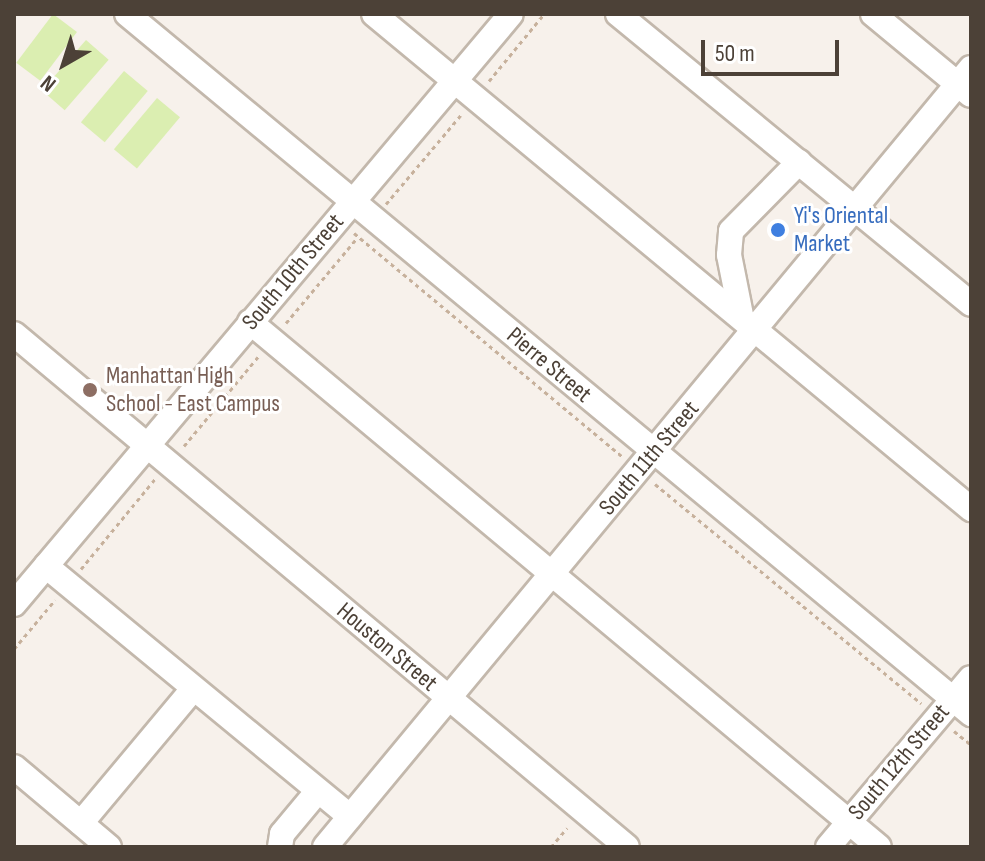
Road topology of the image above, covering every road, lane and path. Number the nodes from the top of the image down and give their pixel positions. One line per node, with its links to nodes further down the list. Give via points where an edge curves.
1 (127, 14): 9 (street, Pierre Street)
2 (374, 14): 6 (street)
3 (511, 14): 6 (street, South 10th Street)
4 (618, 14): 8 (street)
5 (873, 14): 7 (street)
6 (456, 82): 9 (street, South 10th Street); 12 (street)
7 (967, 82): 10 (street, South 11th Street)
8 (799, 162): 10 (street); 12 (street, via 731,231 733,280)
9 (352, 201): 13 (street, South 10th Street); 16 (street, Pierre Street)
10 (855, 208): 11 (street); 12 (street, South 11th Street)
11 (971, 304)
12 (756, 318): 16 (street, South 11th Street); 17 (street)
13 (250, 322): 15 (street, South 10th Street); 19 (street)
14 (14, 334): 15 (street, Houston Street)
15 (147, 446): 18 (street, South 10th Street); 23 (street, Houston Street)
16 (654, 452): 19 (street, South 11th Street); 24 (street, Pierre Street)
17 (971, 509)
18 (46, 566): 20 (street, South 10th Street); 22 (street)
19 (551, 574): 23 (street, South 11th Street); 28 (street)
20 (14, 604)
21 (971, 678): 24 (street, South 12th Street)
22 (193, 689): 26 (street); 29 (street)
23 (449, 698): 27 (street, South 11th Street); 35 (street, Houston Street)
24 (962, 707): 28 (street, South 12th Street)
25 (14, 767): 29 (street)
26 (317, 792): 27 (street); 32 (street, via 282,834)
27 (350, 817): 33 (street, South 11th Street)
28 (849, 822): 36 (street, South 12th Street); 37 (street)
29 (81, 823): 31 (street)
30 (567, 828): 34 (path)
31 (109, 847)
32 (280, 847)
33 (325, 847)
34 (551, 847)
35 (627, 847)
36 (828, 847)
37 (879, 847)

